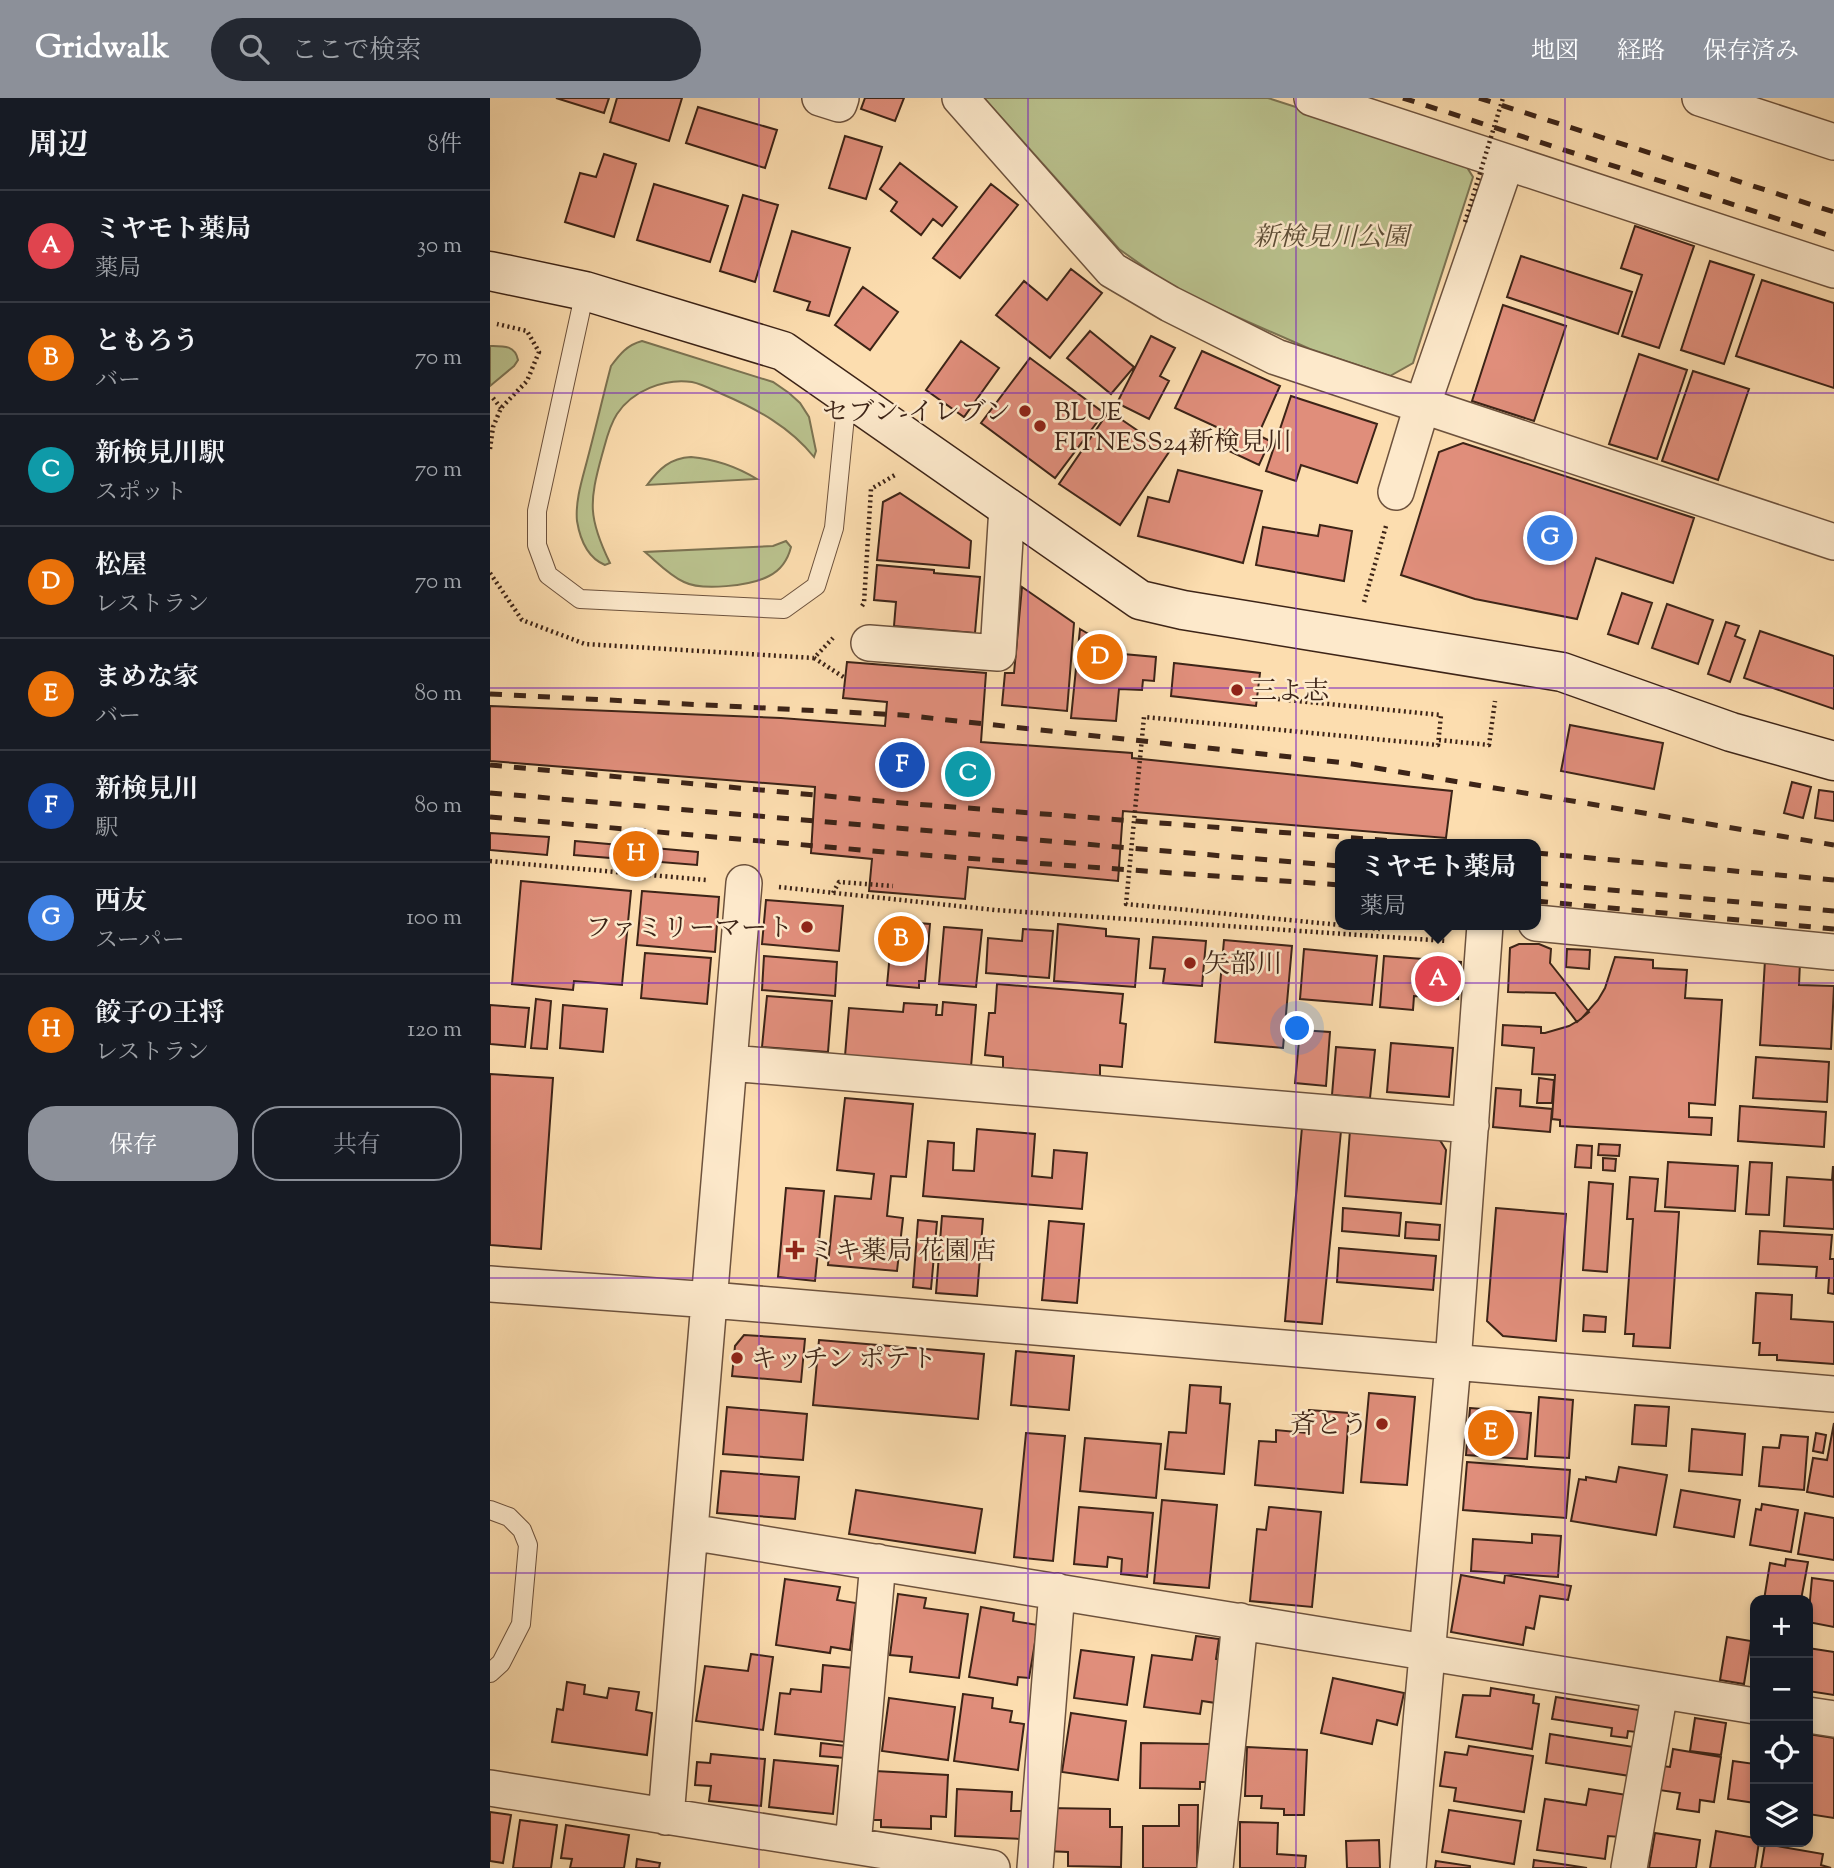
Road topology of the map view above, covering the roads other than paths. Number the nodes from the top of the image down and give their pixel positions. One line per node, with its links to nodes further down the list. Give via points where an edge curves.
1 (820, 98): 2 (street, via 839,104)
2 (841, 98)
3 (960, 98): 12 (street, via 1112,270 1276,357)
4 (1312, 98): 7 (street)
5 (1700, 98): 6 (street)
6 (1834, 142)
7 (1506, 163): 8 (street); 12 (street)
8 (1834, 270)
9 (490, 271): 10 (street)
10 (585, 291): 11 (street, via 783,351); 11 (lane, via 537,511 537,545 548,575 580,599 784,609 816,586 834,528)
11 (847, 396): 14 (street)
12 (1422, 406): 13 (street); 15 (street)
13 (1395, 492)
14 (1007, 507): 16 (street, via 999,653); 17 (street, via 1140,600 1562,673 1731,732)
15 (1834, 542)
16 (869, 643)
17 (1834, 761)
18 (744, 884): 22 (street)
19 (1541, 923): 21 (street)
20 (1486, 934): 23 (street)
21 (1834, 952)
22 (730, 1063): 23 (street); 25 (street)
23 (1471, 1125): 26 (street)
24 (490, 1283): 25 (street)
25 (711, 1300): 26 (street); 29 (street)
26 (1453, 1363): 27 (street); 33 (street)
27 (1834, 1394)
28 (490, 1510): 34 (lane, via 509,1517 528,1545 521,1624 502,1663)
29 (690, 1532): 30 (street); 40 (street)
30 (878, 1562): 31 (street); 41 (street)
31 (1057, 1591): 32 (street); 43 (street)
32 (1240, 1621): 33 (street); 44 (street)
33 (1429, 1653): 35 (street); 45 (street)
34 (490, 1673)
35 (1660, 1691): 36 (street); 46 (street)
36 (1750, 1705)
37 (1813, 1716): 38 (street)
38 (1834, 1719)
39 (490, 1788): 40 (street)
40 (666, 1817): 41 (street)
41 (861, 1854): 42 (street)
42 (992, 1868)
43 (1035, 1868)
44 (1215, 1868)
45 (1408, 1868)
46 (1629, 1868)

